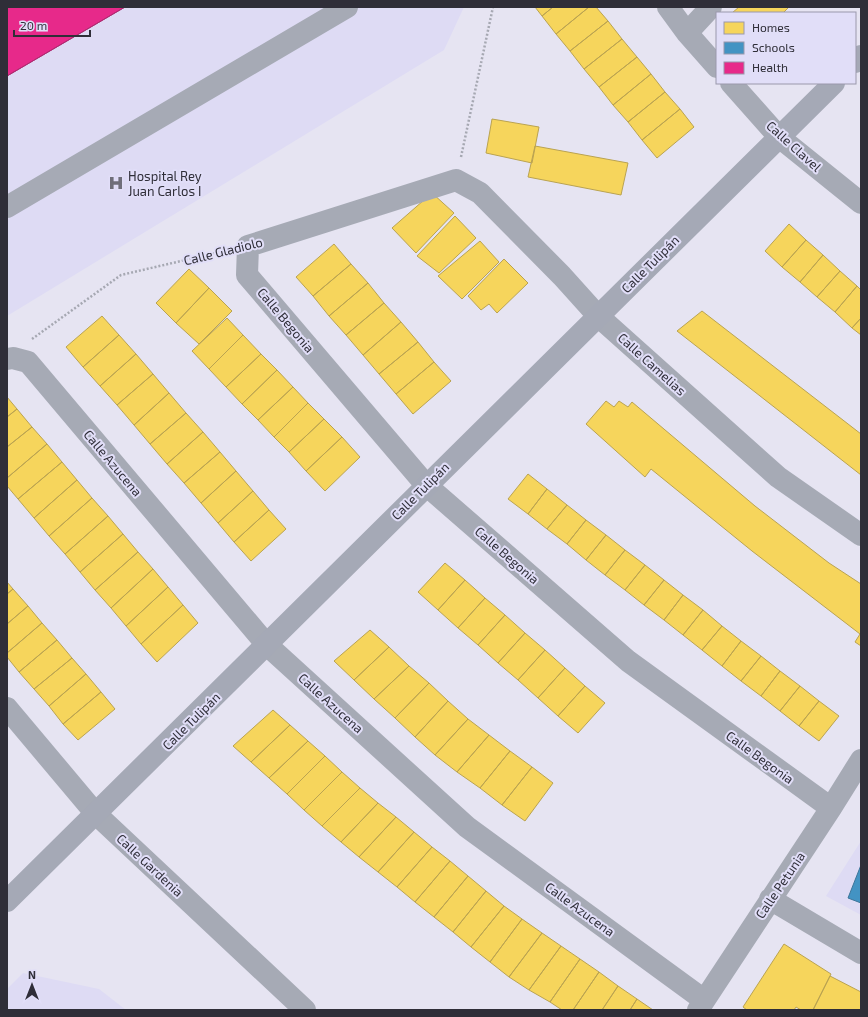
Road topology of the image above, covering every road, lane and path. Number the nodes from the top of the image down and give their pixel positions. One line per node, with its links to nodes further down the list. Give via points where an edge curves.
1 (347, 7): 12 (street)
2 (493, 7): 10 (path)
3 (668, 7): 5 (street)
4 (711, 7): 5 (street)
5 (687, 33): 6 (street)
6 (716, 66)
7 (733, 84): 9 (street, Calle Clavel)
8 (833, 84): 9 (street, Calle Tulipán)
9 (779, 137): 11 (street, Calle Clavel); 14 (street, Calle Tulipán)
10 (456, 180): 13 (street, Calle Gladiolo); 14 (street, Calle Camelias, via 480,193)
11 (861, 203)
12 (7, 207)
13 (248, 246): 15 (path, Calle Gladiolo, via 122,275); 17 (street, Calle Begonia, via 247,274)
14 (598, 316): 17 (street, Calle Tulipán); 18 (street, Calle Camelias, via 778,477)
15 (26, 343)
16 (7, 359): 19 (street, Calle Azucena, via 28,362)
17 (426, 485): 19 (street, Calle Tulipán); 22 (street, Calle Begonia, via 628,661)
18 (861, 535)
19 (267, 645): 23 (street, Calle Tulipán); 27 (street, Calle Azucena, via 467,826)
20 (7, 708): 23 (street, Calle Gardenia)
21 (861, 760): 22 (street, Calle Petunia)
22 (832, 808): 24 (street, Calle Petunia)
23 (96, 814): 25 (street, Calle Tulipán); 28 (street, Calle Gardenia)
24 (770, 899): 26 (street); 27 (street, Calle Petunia)
25 (7, 901)
26 (861, 953)
27 (701, 1005)
28 (305, 1010)

